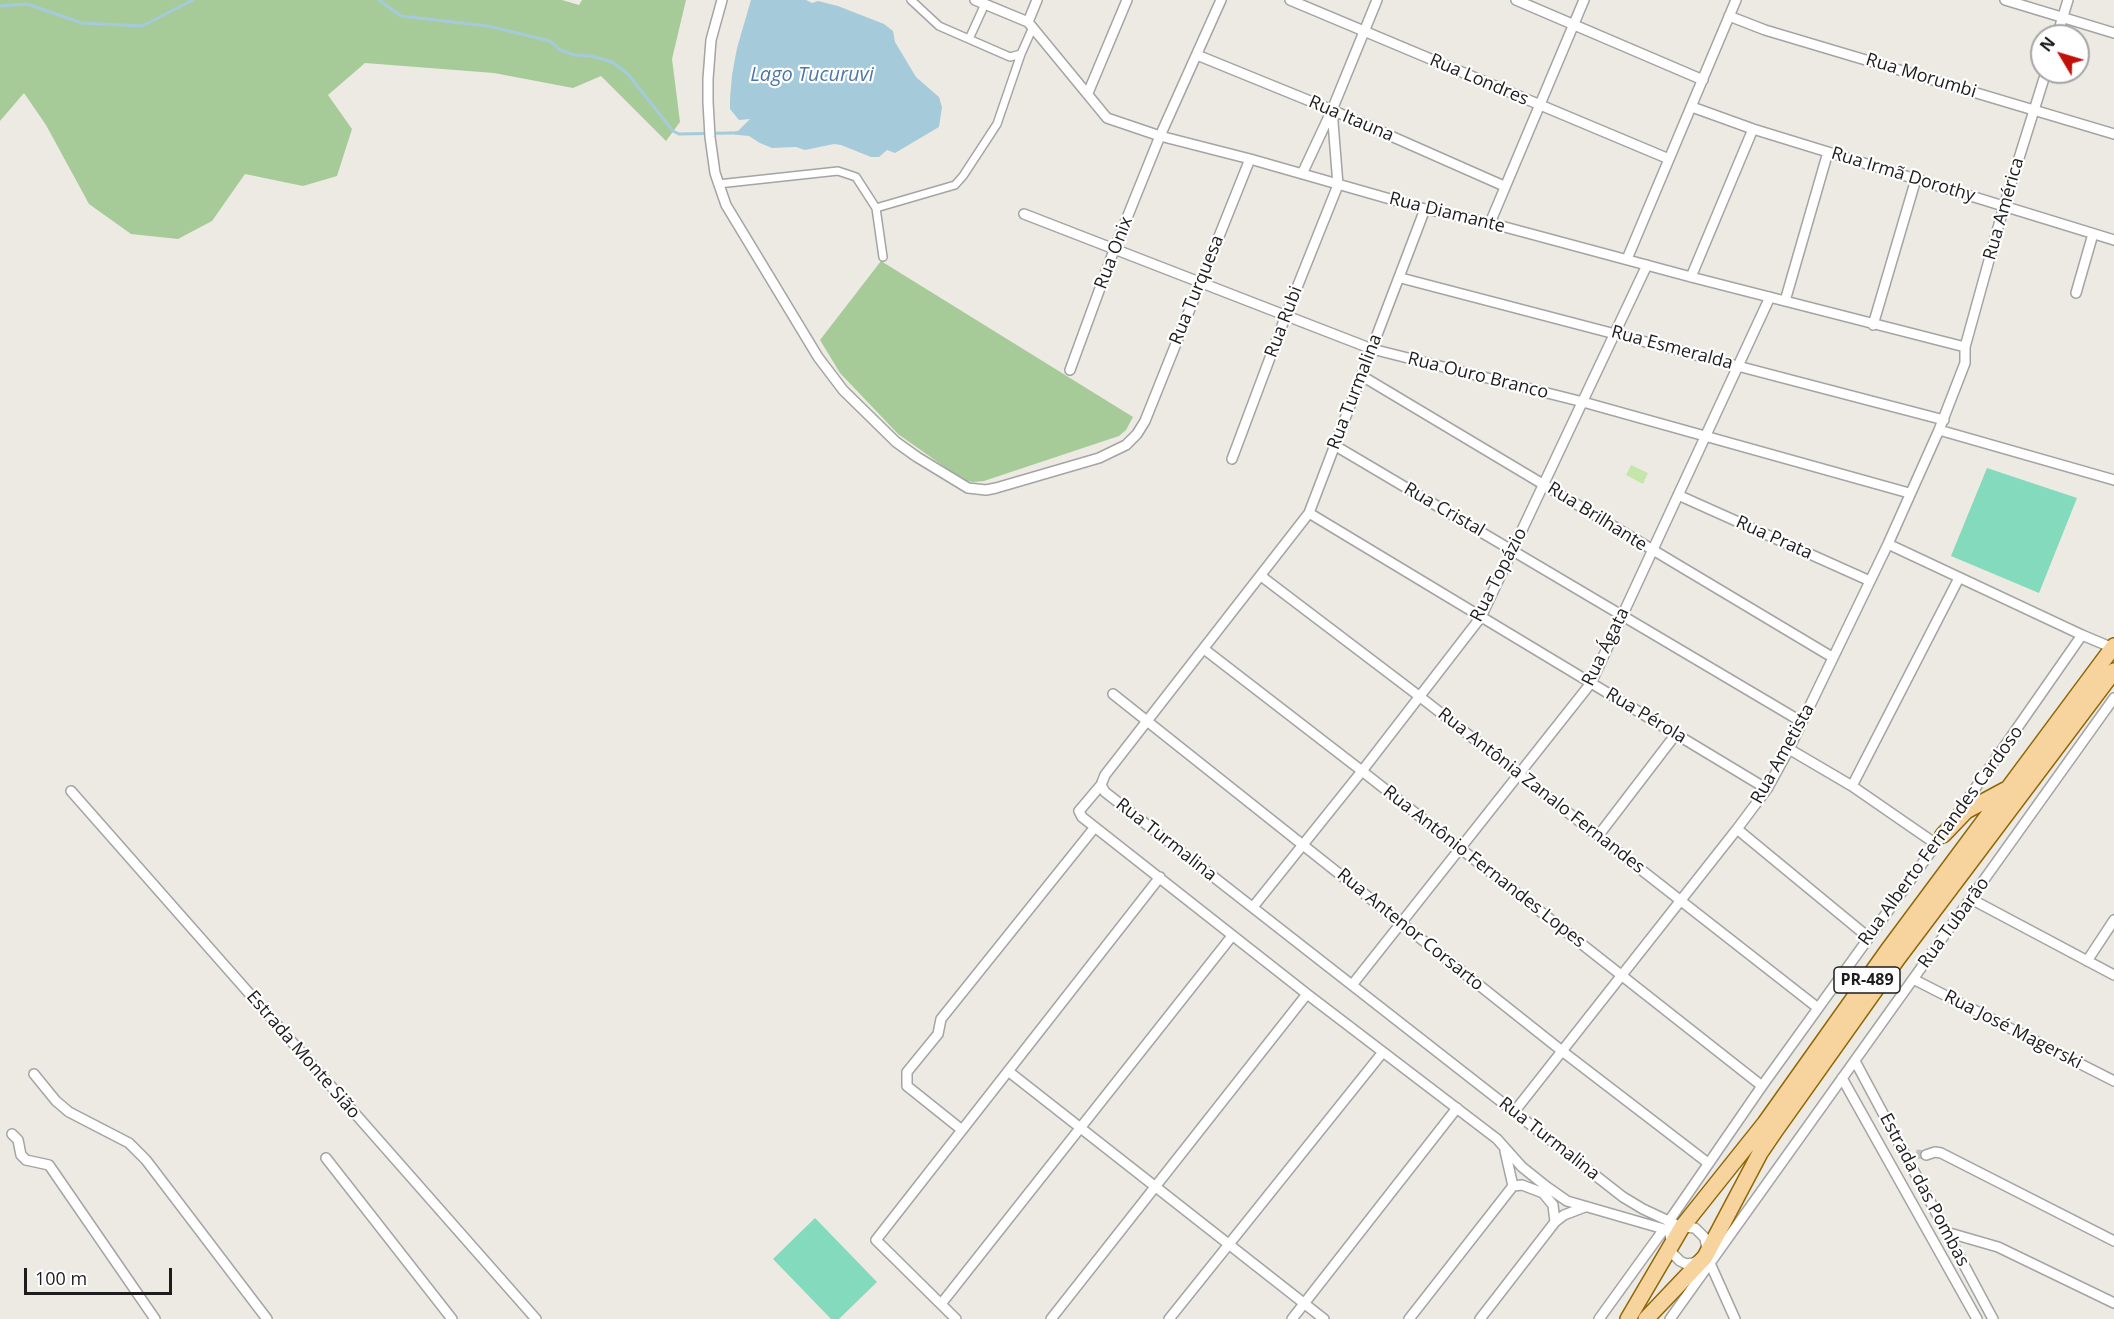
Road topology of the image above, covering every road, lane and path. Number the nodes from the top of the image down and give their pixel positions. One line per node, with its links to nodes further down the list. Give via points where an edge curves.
1 (722, 0): 40 (street, Rua Turquesa, via 709,60 710,132)
2 (911, 0): 22 (street, via 939,26)
3 (975, 0): 14 (street, Rua Diamante)
4 (1037, 0): 17 (street)
5 (1127, 0): 27 (street)
6 (1221, 0): 24 (street, Rua Onix)
7 (1290, 0): 20 (street, Rua Londres)
8 (1377, 0): 20 (street)
9 (1516, 0): 19 (street)
10 (1584, 0): 19 (street)
11 (1736, 0): 15 (street)
12 (2005, 0): 16 (street)
13 (2068, 0): 16 (street)
14 (985, 4): 17 (street, Rua Diamante); 22 (street)
15 (1730, 16): 25 (street); 31 (street, Rua Morumbi, via 1765,30)
16 (2063, 18): 18 (street); 21 (street)
17 (1031, 24): 23 (street); 27 (street, Rua Diamante)
18 (2061, 24)
19 (1573, 25): 25 (street); 28 (street)
20 (1364, 30): 28 (street, Rua Londres); 30 (street)
21 (2114, 33)
22 (969, 39): 23 (street, via 1010,57)
23 (1021, 54): 44 (street, via 996,123 963,177 955,185)
24 (1197, 55): 30 (street, Rua Itauna); 34 (street, Rua Onix)
25 (1703, 80): 29 (street)
26 (2042, 84): 31 (street, Rua América)
27 (1088, 93): 34 (street, Rua Diamante, via 1107,118)
28 (1539, 106): 37 (street, Rua Londres); 42 (street)
29 (1692, 107): 32 (street, Rua Irmã Dorothy); 37 (street)
30 (1332, 110): 38 (street); 41 (street); 42 (street, Rua Itauna)
31 (2034, 110): 33 (street, Rua Morumbi); 43 (street, Rua América)
32 (1753, 129): 35 (street, Rua Irmã Dorothy); 54 (street)
33 (2114, 134)
34 (1160, 136): 36 (street, Rua Diamante); 50 (street, Rua Onix)
35 (1828, 152): 39 (street, Rua Irmã Dorothy); 59 (street)
36 (1250, 159): 38 (street, Rua Diamante); 56 (street, Rua Turquesa)
37 (1669, 159): 52 (street)
38 (1302, 174): 41 (street, Rua Diamante)
39 (1916, 179): 43 (street, Rua Irmã Dorothy); 61 (street)
40 (718, 184): 44 (street, via 838,171 856,177); 56 (street, Rua Turquesa, via 740,229 830,374 897,442 960,484 986,490 1099,458 1126,445 1145,421)
41 (1338, 185): 45 (street, Rua Diamante); 60 (street, Rua Rubi)
42 (1504, 186): 47 (street)
43 (2004, 206): 48 (street, Rua Irmã Dorothy); 63 (street, Rua América)
44 (876, 208): 51 (street)
45 (1425, 209): 47 (street, Rua Diamante); 55 (street, Rua Turmalina)
46 (1024, 214): 50 (street, Rua Ouro Branco)
47 (1490, 223): 52 (street, Rua Diamante)
48 (2093, 234): 49 (street, Rua Irmã Dorothy); 57 (street)
49 (2114, 240)
50 (1114, 249): 56 (street, Rua Ouro Branco); 66 (street, Rua Onix)
51 (883, 257)
52 (1627, 259): 53 (street, Rua Diamante)
53 (1647, 265): 54 (street, Rua Diamante); 62 (street, Rua Topázio)
54 (1691, 277): 58 (street, Rua Diamante)
55 (1401, 278): 62 (street, Rua Esmeralda); 64 (street, Rua Turmalina)
56 (1200, 282): 60 (street, Rua Ouro Branco)
57 (2076, 293)
58 (1770, 297): 59 (street, Rua Diamante); 65 (street, Rua Ágata)
59 (1785, 301): 61 (street, Rua Diamante)
60 (1286, 315): 64 (street, Rua Ouro Branco); 73 (street, Rua Rubi)
61 (1873, 325): 63 (street, Rua Diamante)
62 (1616, 333): 65 (street, Rua Esmeralda); 68 (street, Rua Topázio)
63 (1965, 346): 69 (street, Rua Ametista, via 1965,363)
64 (1372, 349): 67 (street, Rua Turmalina); 68 (street, Rua Ouro Branco)
65 (1739, 366): 69 (street, Rua Esmeralda); 71 (street, Rua Ágata)
66 (1070, 370)
67 (1362, 376): 72 (street, Rua Turmalina); 75 (street, Rua Brilhante)
68 (1583, 402): 71 (street, Rua Ouro Branco); 75 (street, Rua Topázio)
69 (1944, 420): 70 (street, Rua Ametista)
70 (1939, 430): 74 (street); 76 (street, Rua Ametista)
71 (1707, 435): 76 (street, Rua Ouro Branco); 77 (street, Rua Ágata)
72 (1334, 445): 78 (street, Rua Turmalina); 80 (street, Rua Cristal)
73 (1232, 459)
74 (2114, 480)
75 (1544, 484): 80 (street, Rua Topázio); 81 (street, Rua Brilhante)
76 (1909, 493): 79 (street, Rua Ametista)
77 (1678, 495): 81 (street, Rua Ágata); 84 (street, Rua Prata)
78 (1309, 513): 82 (street, Rua Turmalina); 86 (street, Rua Pérola)
79 (1888, 544): 83 (street); 84 (street, Rua Ametista)
80 (1513, 550): 85 (street, Rua Cristal); 86 (street, Rua Topázio)
81 (1652, 551): 85 (street, Rua Ágata); 90 (street, Rua Brilhante)
82 (1261, 576): 89 (street, Rua Turmalina); 94 (street, Rua Antônia Zanalo Fernandes)
83 (1959, 578): 87 (street); 103 (street)
84 (1870, 581): 90 (street, Rua Ametista)
85 (1623, 615): 92 (street, Rua Ágata); 97 (street, Rua Cristal)
86 (1481, 617): 92 (street, Rua Pérola); 94 (street, Rua Topázio)
87 (2082, 635): 88 (street); 110 (street, Rua Alberto Fernandes Cardoso)
88 (2113, 647): 105 (main road, PR-489 / PR-489)
89 (1204, 650): 96 (street, Rua Turmalina); 100 (street, Rua Antônio Fernandes Lopes)
90 (1832, 657): 97 (street, Rua Ametista)
91 (2114, 671): 153 (main road, PR-489 / PR-489, via 1899,957 1775,1131)
92 (1591, 683): 98 (street, Rua Pérola); 101 (street, Rua Ágata)
93 (1113, 694): 96 (street, Rua Antenor Corsarto)
94 (1419, 696): 100 (street, Rua Topázio); 101 (street, Rua Antônia Zanalo Fernandes)
95 (2114, 700): 114 (street, Rua Tubarão)
96 (1147, 722): 102 (street, Rua Turmalina); 111 (street, Rua Antenor Corsarto)
97 (1802, 722): 99 (street, Rua Ametista)
98 (1676, 734): 104 (street, Rua Pérola); 109 (street)
99 (1789, 749): 103 (street); 104 (street, Rua Ametista)
100 (1362, 771): 111 (street, Rua Topázio); 112 (street, Rua Antônio Fernandes Lopes)
101 (1519, 774): 109 (street, Rua Antônia Zanalo Fernandes); 112 (street, Rua Ágata)
102 (1101, 784): 107 (street, via 1079,811); 116 (street, Rua Turmalina, via 1105,792)
103 (1852, 786): 110 (street)
104 (1767, 789): 108 (street, Rua Ametista)
105 (2008, 789): 110 (main road, via 1966,811); 149 (main road, PR-489 / PR-489, via 1765,1123)
106 (71, 791): 160 (street, Estrada Monte Sião)
107 (1095, 827): 113 (street); 139 (street, via 941,1019 938,1034 907,1072 907,1086)
108 (1737, 829): 115 (street, Rua Ametista); 120 (street)
109 (1598, 836): 115 (street, Rua Antônia Zanalo Fernandes)
110 (1940, 840): 120 (street, Rua Alberto Fernandes Cardoso)
111 (1303, 844): 116 (street, Rua Topázio); 118 (street, Rua Antenor Corsarto)
112 (1460, 848): 118 (street, Rua Ágata); 123 (street, Rua Antônio Fernandes Lopes)
113 (1160, 877): 119 (street); 131 (street)
114 (1971, 899): 121 (street); 124 (street, Rua Tubarão)
115 (1681, 901): 123 (street, Rua Ametista); 127 (street, Rua Antônia Zanalo Fernandes)
116 (1253, 907): 125 (street, Rua Turmalina)
117 (2114, 920): 121 (street)
118 (1402, 923): 125 (street, Rua Ágata); 128 (street, Rua Antenor Corsarto)
119 (1232, 936): 126 (street); 138 (street)
120 (1868, 937): 127 (street, Rua Alberto Fernandes Cardoso)
121 (2087, 961): 122 (street)
122 (2114, 975)
123 (1622, 976): 128 (street, Rua Ametista); 135 (street, Rua Antônio Fernandes Lopes)
124 (1913, 979): 130 (street, Rua Tubarão); 134 (street, Rua José Magerski)
125 (1352, 985): 137 (street, Rua Turmalina)
126 (1307, 994): 129 (street); 146 (street)
127 (1818, 1008): 135 (street, Rua Alberto Fernandes Cardoso)
128 (1562, 1051): 137 (street, Rua Ametista); 144 (street, Rua Antenor Corsarto)
129 (1383, 1052): 136 (street); 152 (street)
130 (1855, 1061): 133 (street, Rua Tubarão); 142 (street, Estrada das Pombas)
131 (1008, 1071): 138 (street); 139 (street)
132 (34, 1074): 158 (street, via 69,1112 129,1143 146,1160)
133 (1842, 1078): 153 (street, Rua Tubarão); 173 (street)
134 (2114, 1081)
135 (1762, 1086): 144 (street, Rua Alberto Fernandes Cardoso)
136 (1457, 1108): 141 (street); 155 (street)
137 (1514, 1112): 149 (street, Rua Turmalina)
138 (1080, 1128): 146 (street); 154 (street)
139 (962, 1130): 154 (street, via 876,1240)
140 (12, 1134): 157 (street, via 26,1160 49,1165)
141 (1504, 1147): 145 (street); 147 (street, via 1547,1187 1568,1201)
142 (1916, 1156): 150 (street, Estrada das Pombas); 151 (street, via 1941,1153)
143 (326, 1158): 159 (street)
144 (1708, 1163): 149 (street, Rua Alberto Fernandes Cardoso)
145 (1513, 1186): 148 (street, via 1522,1185 1543,1193 1553,1205); 166 (street)
146 (1155, 1187): 152 (street); 162 (street)
147 (1585, 1206): 148 (street); 149 (street)
148 (1555, 1222): 167 (street)
149 (1670, 1231): 153 (street, via 1672,1253 1680,1261); 153 (street, via 1695,1228 1702,1233 1707,1243); 168 (street, Rua Alberto Fernandes Cardoso); 169 (main road, PR-489 / PR-489)
150 (1946, 1232): 156 (street, via 1998,1247); 174 (street, Estrada das Pombas)
151 (2114, 1241)
152 (1229, 1245): 155 (street); 163 (street)
153 (1707, 1260): 170 (main road, PR-489 / PR-489); 171 (street, Rua Tubarão); 172 (street)
154 (941, 1304): 161 (street)
155 (1304, 1304): 164 (street); 165 (street)
156 (2114, 1304)
157 (154, 1319)
158 (267, 1319)
159 (452, 1319)
160 (536, 1319)
161 (956, 1319)
162 (1051, 1319)
163 (1169, 1319)
164 (1292, 1319)
165 (1324, 1319)
166 (1409, 1319)
167 (1480, 1319)
168 (1599, 1319)
169 (1628, 1319)
170 (1646, 1319)
171 (1670, 1319)
172 (1735, 1319)
173 (1977, 1319)
174 (1993, 1319)

